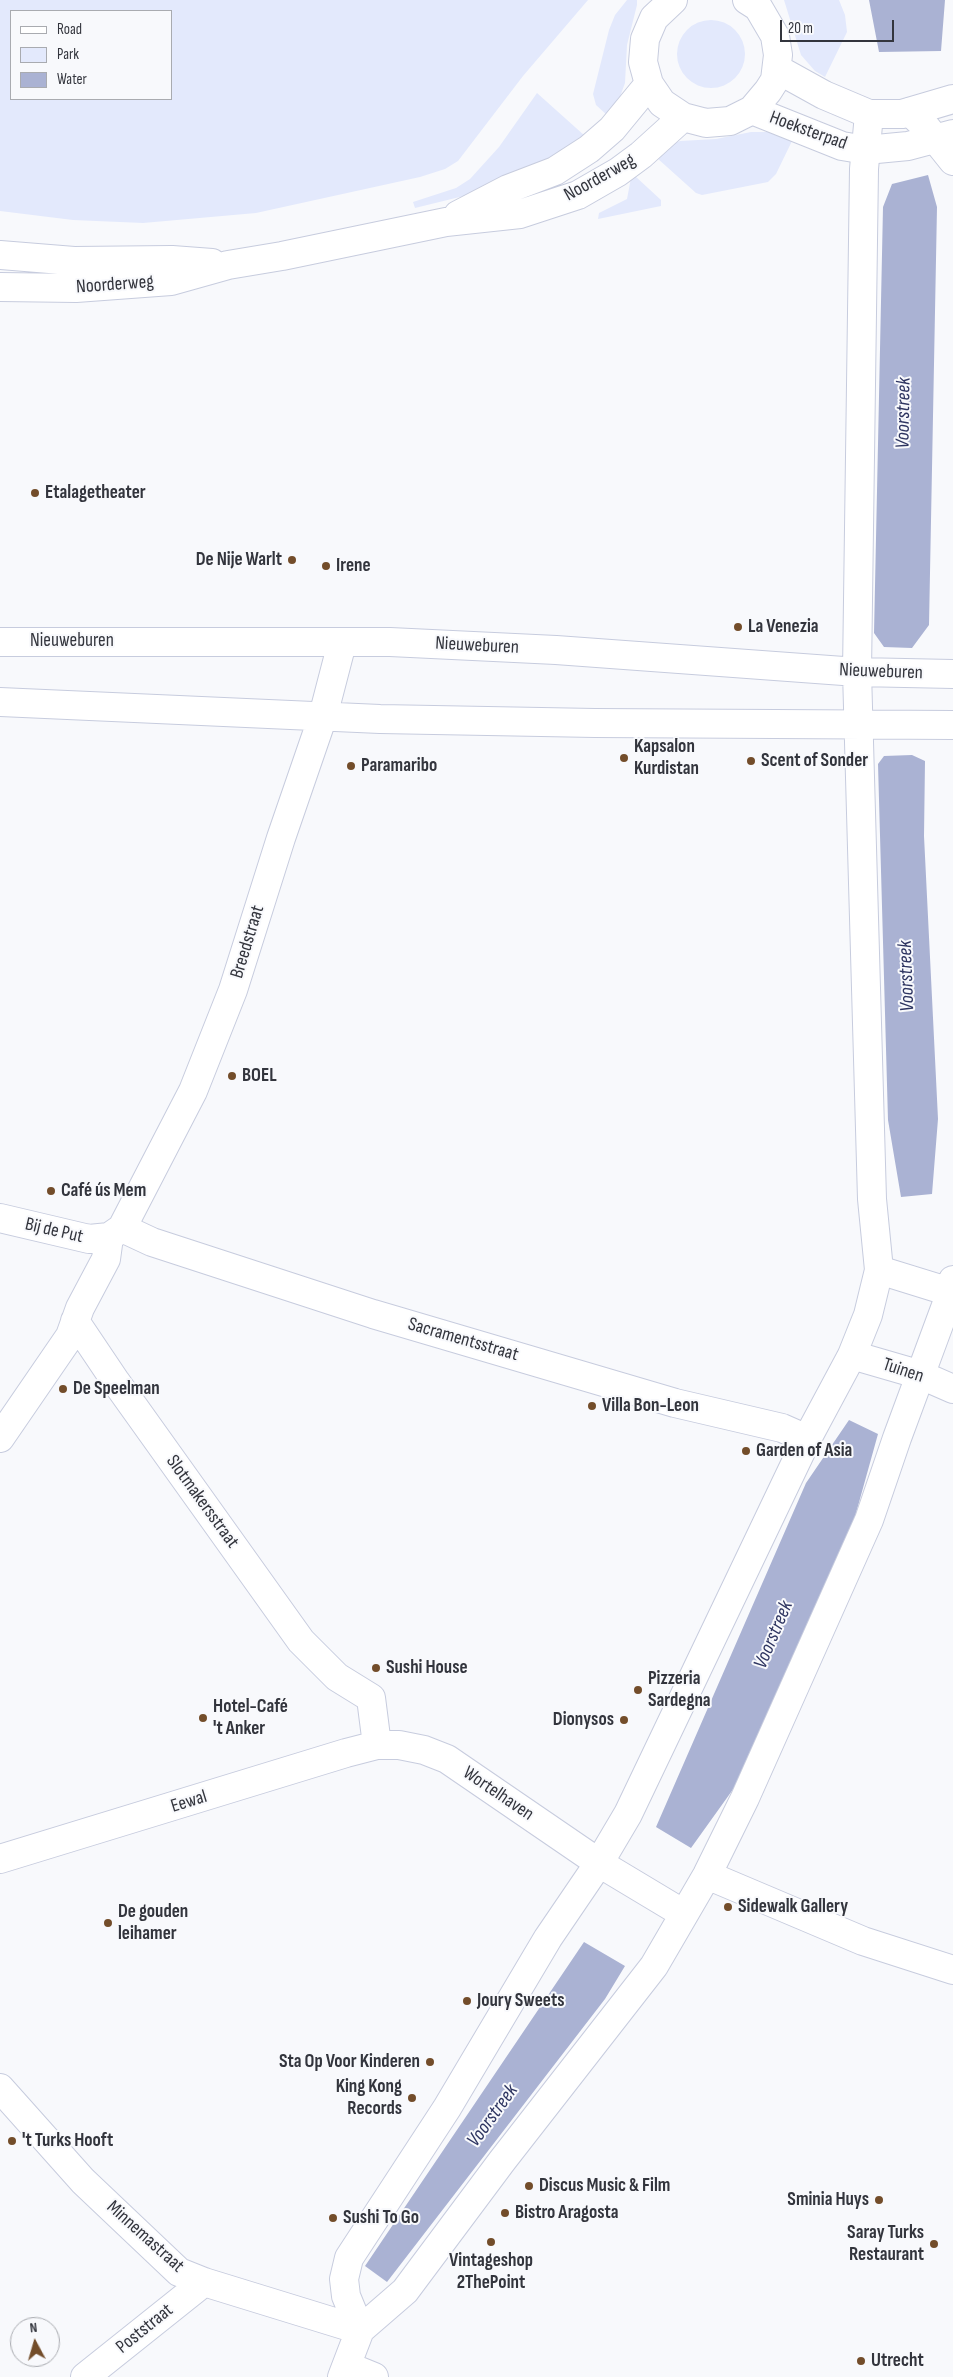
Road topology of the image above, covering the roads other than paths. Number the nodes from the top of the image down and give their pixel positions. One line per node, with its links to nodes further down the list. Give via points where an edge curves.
1 (671, 0): 4 (street, via 654,18 645,39 643,62)
2 (756, 2): 3 (street, via 775,36)
3 (778, 69): 6 (street, via 775,80); 8 (street, Hoeksterpad, via 824,95)
4 (649, 84): 9 (street, via 662,103); 13 (street, Noorderweg, via 612,129 589,149 555,171 508,189)
5 (953, 99): 7 (street, Hoeksterpad)
6 (752, 110): 9 (street, via 730,121 706,123); 11 (street, Hoeksterpad, via 835,144)
7 (910, 112): 8 (street, Hoeksterpad); 10 (street)
8 (869, 114): 11 (street)
9 (683, 117): 13 (street, Noorderweg, via 624,168 578,195 520,214)
10 (945, 136): 11 (street, Hoeksterpad, via 908,146); 12 (street)
11 (866, 150): 19 (street)
12 (953, 161)
13 (446, 222): 15 (street, Noorderweg)
14 (0, 255): 15 (street, Noorderweg, via 74,261 172,260)
15 (228, 265): 16 (street, Noorderweg, via 171,281 76,288)
16 (0, 287)
17 (0, 642): 18 (street, Nieuweburen)
18 (342, 644): 19 (street, Nieuweburen, via 390,642 556,650); 23 (street, Breedstraat)
19 (857, 672): 20 (street, Nieuweburen); 24 (street)
20 (953, 674)
21 (0, 702): 23 (street)
22 (953, 711): 25 (street)
23 (323, 716): 24 (street, via 595,724); 28 (street, Breedstraat, via 233,990 193,1091)
24 (858, 725): 25 (street); 29 (street, via 872,1199)
25 (953, 725): 26 (street)
26 (953, 734)
27 (0, 1218): 28 (street, Bij de Put, via 90,1239)
28 (115, 1233): 31 (street, Bij de Put, via 106,1259); 36 (street, Sacramentsstraat, via 373,1314 675,1403 782,1428)
29 (879, 1270): 30 (street); 32 (street, via 868,1315)
30 (952, 1288): 33 (street)
31 (75, 1321): 35 (street, Bij de Put, via 70,1336); 37 (street, Slotmakersstraat, via 301,1642 336,1677 371,1698)
32 (852, 1355): 33 (street, Tuinen); 36 (street)
33 (921, 1375): 34 (street, Tuinen); 40 (street, via 866,1528)
34 (953, 1389)
35 (0, 1438)
36 (807, 1439): 39 (street, via 628,1814)
37 (377, 1745): 38 (street, Eewal); 39 (street, Wortelhaven, via 424,1750 447,1759)
38 (0, 1859)
39 (599, 1863): 41 (street, Wortelhaven); 45 (street, via 548,1938 447,2108 349,2258 344,2279 346,2296)
40 (707, 1875): 41 (street); 42 (street, via 863,1941)
41 (684, 1914): 45 (street, via 654,1966 404,2291)
42 (953, 1970)
43 (0, 2088): 44 (street, Minnemastraat, via 83,2181 179,2272)
44 (204, 2282): 45 (street, Minnemastraat); 47 (street, Poststraat)
45 (360, 2330): 46 (street)
46 (344, 2371): 48 (street)
47 (85, 2377)
48 (374, 2377)

